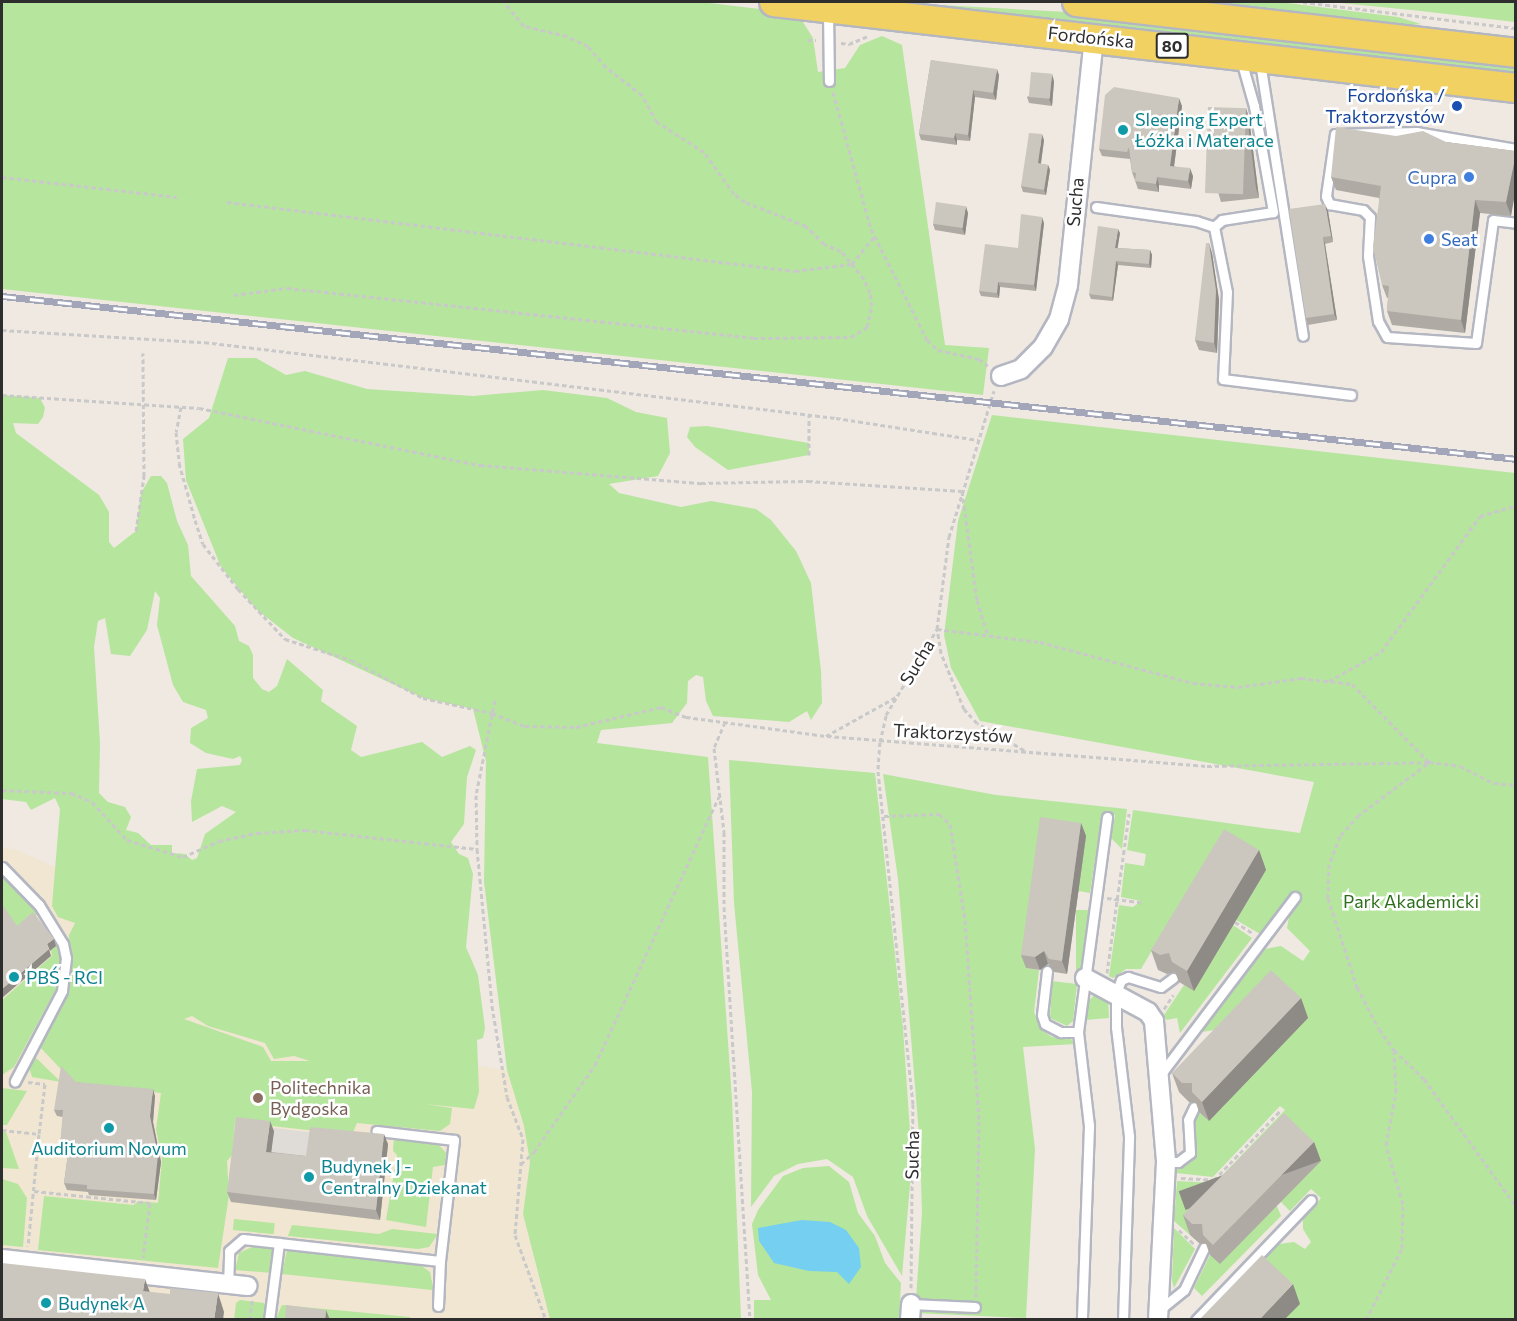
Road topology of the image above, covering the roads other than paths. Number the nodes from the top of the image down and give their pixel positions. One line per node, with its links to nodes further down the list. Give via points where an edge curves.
1 (774, 2): 3 (main road, Fordońska / 80)
2 (1077, 2): 5 (main road, Fordońska / 80)
3 (828, 4): 4 (main road, Fordońska / 80); 7 (lane)
4 (1094, 38): 6 (main road, Fordońska / 80); 14 (street, Sucha, via 1068,285 1059,319 1043,347 1021,369)
5 (1515, 53)
6 (1249, 56): 8 (main road, Fordońska / 80); 12 (lane, via 1273,212 1222,220); 13 (lane)
7 (829, 81)
8 (1515, 88)
9 (1515, 149): 11 (lane, via 1417,132 1335,134 1326,196 1329,204 1363,210 1370,217 1368,256 1378,321 1387,338 1476,343 1493,220)
10 (1096, 207): 12 (lane)
11 (1515, 223)
12 (1214, 227): 15 (lane, via 1227,292 1223,379)
13 (1303, 336)
14 (1001, 376)
15 (1351, 395)
16 (1107, 817): 20 (lane)
17 (2, 867): 25 (lane, via 39,905 63,944 66,958 62,991)
18 (1295, 897): 24 (lane)
19 (1047, 971): 23 (lane, via 1042,1015 1046,1024 1061,1032)
20 (1085, 978): 22 (street); 23 (lane)
21 (1173, 978): 22 (lane, via 1161,987 1128,977 1121,980)
22 (1116, 993): 24 (street, via 1148,1012 1154,1021); 42 (lane, via 1116,1028 1129,1136)
23 (1078, 1032): 41 (lane, via 1089,1126)
24 (1161, 1074): 28 (street)
25 (15, 1081)
26 (1194, 1107): 28 (lane, via 1188,1120 1190,1153)
27 (377, 1131): 33 (lane, via 454,1140)
28 (1170, 1169): 39 (street)
29 (1311, 1200): 43 (lane)
30 (279, 1243): 33 (lane); 34 (lane, via 243,1239 229,1251); 40 (lane)
31 (1203, 1250): 39 (lane, via 1184,1290)
32 (2, 1259): 34 (street)
33 (440, 1261): 36 (lane)
34 (228, 1286): 35 (street)
35 (248, 1286)
36 (438, 1306)
37 (975, 1307): 38 (lane)
38 (911, 1312)
39 (1158, 1315)
40 (269, 1320)
41 (1082, 1320)
42 (1122, 1320)
43 (1196, 1320)

